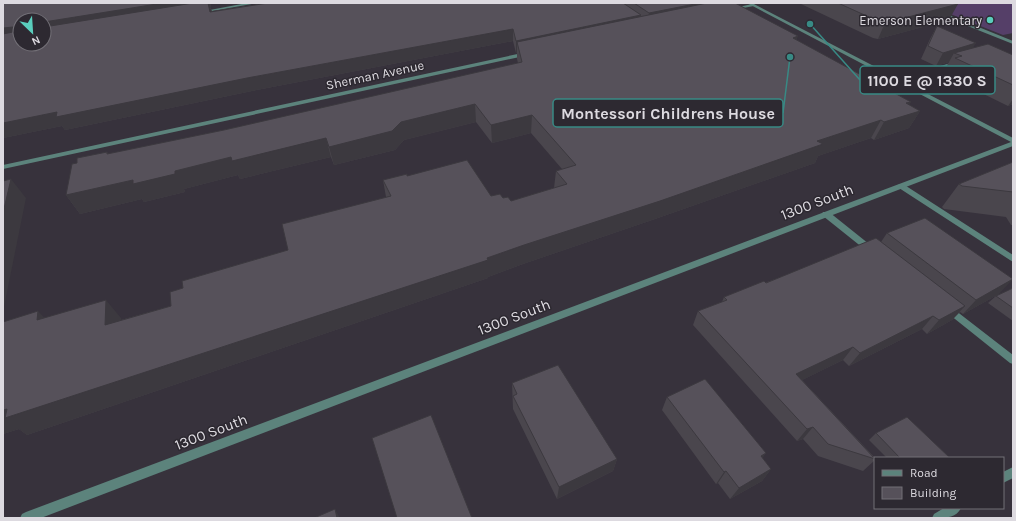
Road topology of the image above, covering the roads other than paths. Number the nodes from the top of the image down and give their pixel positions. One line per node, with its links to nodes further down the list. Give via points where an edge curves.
1 (255, 3): 5 (street)
2 (751, 4): 3 (street); 9 (street)
3 (728, 10)
4 (936, 12): 6 (street)
5 (194, 13)
6 (1013, 43)
7 (530, 53): 11 (street, Sherman Avenue)
8 (961, 62): 9 (street)
9 (897, 80): 10 (street)
10 (1013, 142): 12 (street, 1300 South)
11 (3, 167)
12 (901, 186): 13 (street, 1300 South); 15 (street)
13 (826, 214): 14 (street); 21 (street, 1300 South)
14 (877, 254)
15 (1013, 259)
16 (939, 302): 17 (street)
17 (1013, 360)
18 (1013, 472): 19 (street)
19 (1004, 477)
20 (953, 509): 22 (street)
21 (26, 518)
22 (938, 518)

